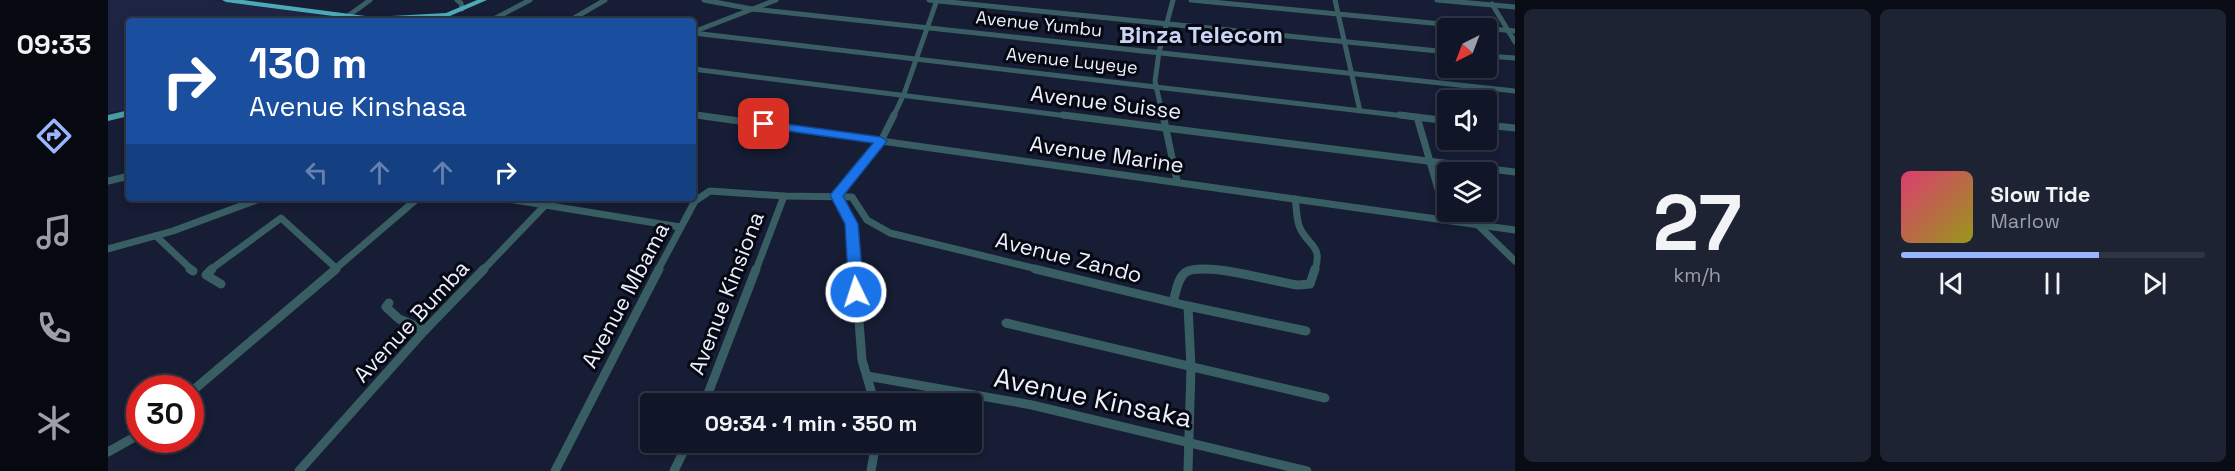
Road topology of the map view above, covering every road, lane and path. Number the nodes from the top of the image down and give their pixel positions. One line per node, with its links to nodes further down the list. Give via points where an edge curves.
1 (226, 0): 22 (highway)
2 (370, 0): 22 (street)
3 (457, 0): 18 (street)
4 (483, 0): 18 (highway)
5 (530, 0): 26 (street)
6 (605, 0): 27 (street)
7 (704, 0): 19 (street, Avenue Yumbu)
8 (776, 0): 19 (street)
9 (929, 0): 10 (street)
10 (937, 0): 28 (street); 29 (street)
11 (1173, 0): 28 (street)
12 (1191, 0): 20 (street)
13 (1335, 0): 20 (street)
14 (1437, 0): 16 (street)
15 (1489, 0): 16 (street)
16 (1493, 5): 17 (street); 30 (street)
17 (1515, 7)
18 (462, 9): 21 (highway)
19 (753, 9): 29 (street, Avenue Yumbu); 31 (street)
20 (1338, 14): 30 (street); 34 (street)
21 (449, 15): 24 (highway); 25 (highway)
22 (348, 16): 23 (highway)
23 (361, 18)
24 (404, 18)
25 (442, 18)
26 (496, 18)
27 (574, 18)
28 (1167, 24): 34 (street); 37 (street)
29 (927, 27): 37 (street, Avenue Yumbu); 40 (street)
30 (1508, 30): 32 (street); 35 (street)
31 (696, 31)
32 (1515, 31)
33 (696, 32): 40 (street, Avenue Luyeye)
34 (1346, 42): 36 (street); 42 (street)
35 (1515, 42)
36 (1437, 51)
37 (1159, 52): 42 (street, Avenue Yumbu); 43 (street)
38 (1497, 57): 39 (street)
39 (1515, 58)
40 (915, 59): 43 (street, Avenue Luyeye); 45 (street)
41 (696, 69): 45 (street, Avenue Suisse)
42 (1353, 73): 44 (street, Avenue Yumbu); 46 (street)
43 (1157, 86): 46 (street, Avenue Luyeye); 53 (street)
44 (1515, 90)
45 (904, 94): 53 (street, Avenue Suisse); 55 (street)
46 (1360, 111): 49 (street, Avenue Luyeye)
47 (126, 114): 50 (main road)
48 (696, 115): 55 (street, Avenue Marine)
49 (1417, 117): 51 (street, Avenue Luyeye); 56 (street)
50 (108, 118)
51 (1437, 120)
52 (1497, 126): 54 (street)
53 (1166, 127): 56 (street, Avenue Suisse); 60 (street)
54 (1515, 128)
55 (881, 141): 60 (street, Avenue Marine); 62 (street)
56 (1431, 161): 57 (street, Avenue Suisse); 61 (street)
57 (1515, 172)
58 (126, 177): 59 (street)
59 (108, 181)
60 (1176, 181): 64 (street, Avenue Marine)
61 (1437, 185)
62 (837, 195): 63 (street, Avenue Mbama); 83 (street, Avenue Zando, via 855,199 864,216 890,233); 90 (street, via 851,224 862,360)
63 (784, 196): 65 (street, Avenue Mbama, via 710,191); 92 (street, Avenue Kinsiona)
64 (1294, 199): 72 (street, Avenue Marine); 83 (street, via 1300,228 1316,248 1318,260 1310,284 1191,269 1182,276)
65 (696, 200)
66 (254, 201): 77 (street)
67 (414, 201): 80 (street)
68 (518, 201): 71 (street)
69 (550, 201): 71 (street, Avenue Bumba)
70 (695, 201): 75 (street, Avenue Mbama)
71 (546, 206): 75 (street); 87 (street, Avenue Bumba)
72 (1437, 218)
73 (1462, 222): 74 (street, Avenue Marine)
74 (1478, 225): 76 (street, Avenue Marine); 79 (street)
75 (680, 227): 101 (street, Avenue Mbama)
76 (1515, 230)
77 (156, 236): 78 (street); 81 (street)
78 (108, 249)
79 (1515, 261)
80 (336, 268): 82 (street, via 281,218 207,272); 91 (street)
81 (193, 271)
82 (220, 284)
83 (1173, 302): 85 (street, Avenue Zando)
84 (389, 303): 87 (street, via 386,307 392,314)
85 (1188, 306): 88 (street, Avenue Zando); 89 (street)
86 (1006, 323): 89 (street)
87 (426, 330): 100 (street, Avenue Bumba)
88 (1306, 331)
89 (1191, 367): 94 (street); 95 (street)
90 (867, 376): 93 (street); 95 (street, Avenue Kinsaka, via 1032,405)
91 (204, 381)
92 (708, 393)
93 (872, 393)
94 (1325, 398)
95 (1189, 441): 104 (street); 105 (street, Avenue Kinsaka)
96 (126, 442): 97 (street)
97 (108, 452)
98 (682, 453): 102 (street)
99 (874, 453): 103 (street)
100 (299, 471)
101 (555, 471)
102 (674, 471)
103 (872, 471)
104 (1188, 471)
105 (1307, 471)

